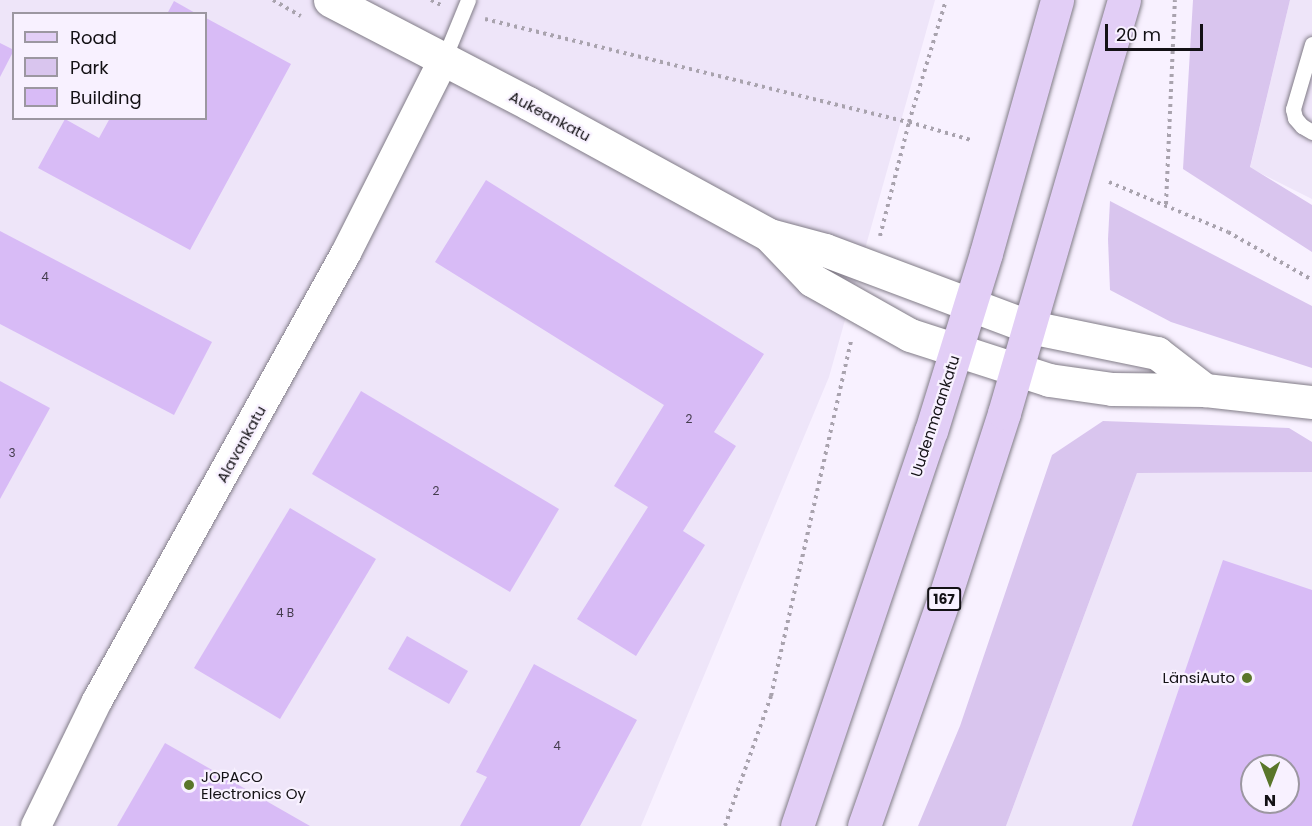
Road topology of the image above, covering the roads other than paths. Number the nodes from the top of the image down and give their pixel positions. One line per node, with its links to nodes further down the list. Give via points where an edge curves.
1 (330, 0): 6 (street, Aukeankatu)
2 (1057, 0): 9 (main road, Uudenmaankatu)
3 (1124, 0): 10 (main road, 167)
4 (465, 7): 6 (lane)
5 (1312, 44): 7 (lane, via 1293,109 1295,118)
6 (443, 61): 8 (street, Aukeankatu); 15 (street, Alavankatu, via 346,253 97,701)
7 (1312, 132)
8 (769, 235): 9 (street, Aukeankatu, via 825,250); 11 (street, Aukeankatu, via 812,280 910,335)
9 (969, 306): 10 (street, Aukeankatu); 11 (main road, Uudenmaankatu)
10 (1030, 327): 12 (main road, 167); 13 (street, Aukeankatu, via 1157,353)
11 (956, 350): 12 (street, Aukeankatu); 16 (main road, Uudenmaankatu)
12 (1017, 369): 13 (street, Aukeankatu, via 1049,380 1112,388); 17 (main road, 167, via 945,596)
13 (1205, 390): 14 (street, Aukeankatu)
14 (1312, 402)
15 (36, 826)
16 (797, 826)
17 (864, 826)

